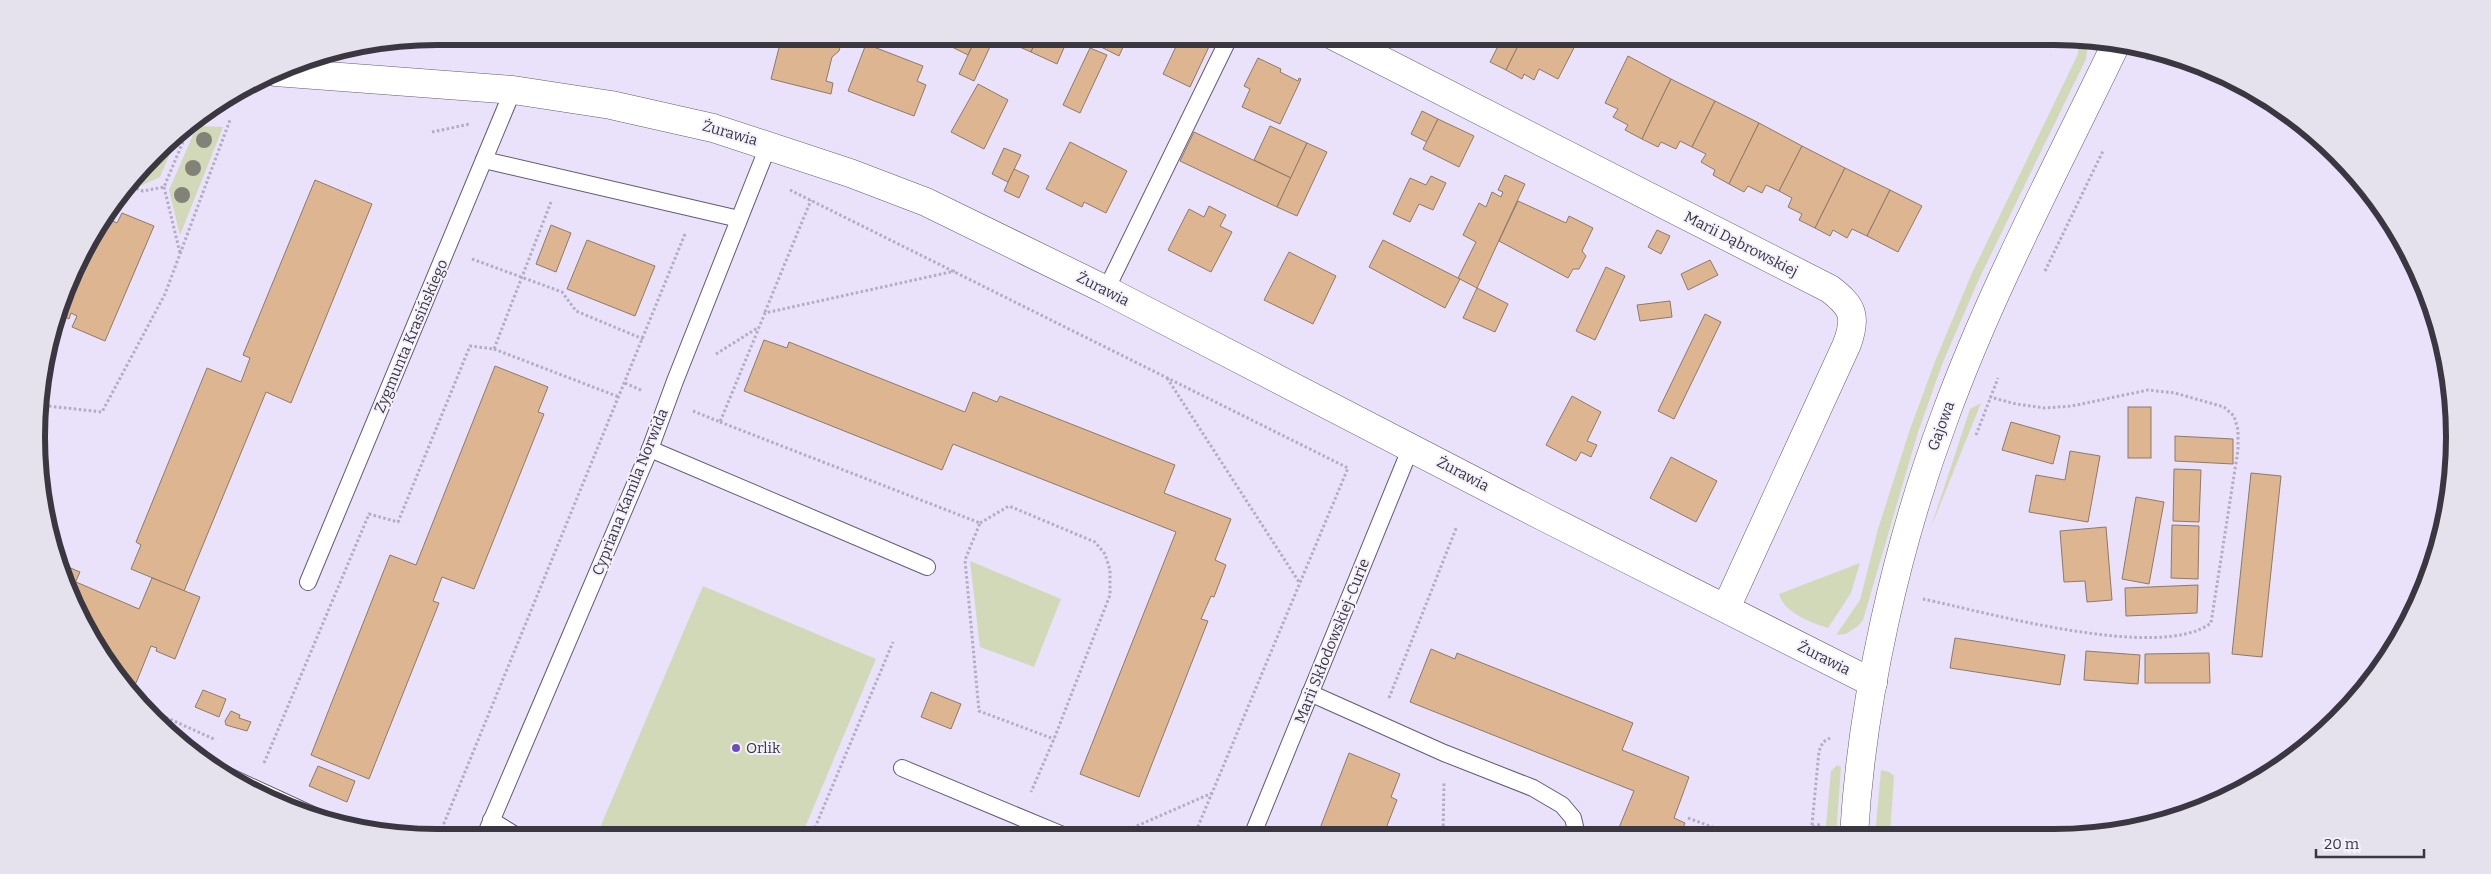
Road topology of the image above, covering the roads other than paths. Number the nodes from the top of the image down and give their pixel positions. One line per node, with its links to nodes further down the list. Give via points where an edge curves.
1 (1226, 45): 9 (lane)
2 (1352, 45): 14 (street, Marii Dąbrowskiej, via 1830,289 1846,301 1854,325 1847,344)
3 (2113, 50): 15 (street, Gajowa, via 1987,312 1957,385 1924,473 1892,592)
4 (292, 73): 5 (street, Żurawia)
5 (513, 90): 6 (street, Żurawia, via 659,115); 7 (lane, Zygmunta Krasińskiego)
6 (769, 144): 8 (lane, Cypriana Kamila Norwida); 9 (street, Żurawia, via 926,202)
7 (484, 160): 8 (lane); 13 (lane, Zygmunta Krasińskiego)
8 (739, 220): 11 (lane, Cypriana Kamila Norwida)
9 (1106, 290): 10 (street, Żurawia)
10 (1411, 446): 14 (street, Żurawia); 16 (lane, Marii Skłodowskiej-Curie)
11 (650, 449): 12 (lane); 18 (lane, Cypriana Kamila Norwida)
12 (927, 567)
13 (308, 582)
14 (1726, 608): 15 (street, Żurawia)
15 (1873, 683): 24 (street, Gajowa)
16 (1310, 693): 22 (lane, Marii Skłodowskiej-Curie); 23 (lane, via 1444,753 1533,788 1562,806 1573,818)
17 (902, 768): 21 (lane)
18 (492, 820): 19 (lane, Cypriana Kamila Norwida); 20 (lane)
19 (488, 829)
20 (506, 829)
21 (1047, 829)
22 (1255, 829)
23 (1576, 829)
24 (1855, 829)

